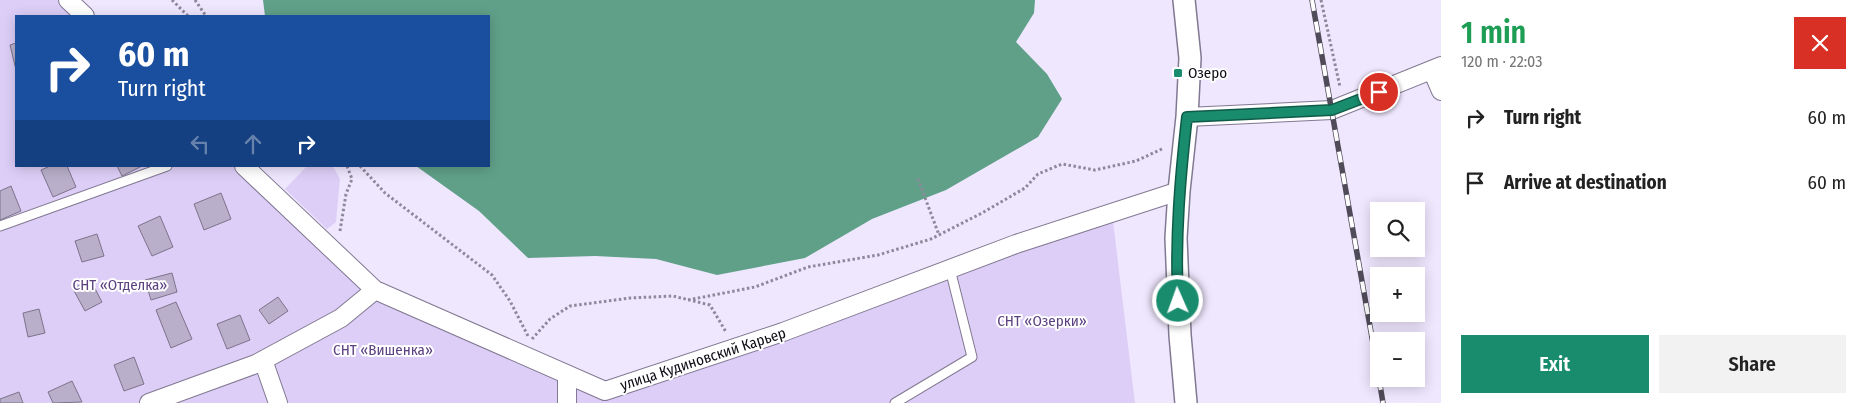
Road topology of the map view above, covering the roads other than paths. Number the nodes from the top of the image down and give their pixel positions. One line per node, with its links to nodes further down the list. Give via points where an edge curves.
1 (68, 0): 3 (street)
2 (1184, 0): 6 (street, via 1190,58)
3 (84, 15)
4 (1437, 68): 5 (street); 6 (street, via 1332,110)
5 (1441, 92)
6 (1187, 117): 9 (street)
7 (163, 167): 10 (lane)
8 (245, 167): 12 (street, улица Кудиновский Карьер)
9 (1179, 191): 11 (street, улица Кудиновский Карьер); 19 (street, via 1177,285)
10 (0, 226)
11 (950, 269): 14 (street, улица Кудиновский Карьер, via 783,332 605,391); 18 (lane, via 972,357)
12 (374, 290): 13 (street, via 341,318); 14 (street, улица Кудиновский Карьер)
13 (263, 360): 15 (street); 16 (street)
14 (566, 374): 17 (street)
15 (149, 403)
16 (278, 403)
17 (567, 403)
18 (895, 403)
19 (1186, 403)

